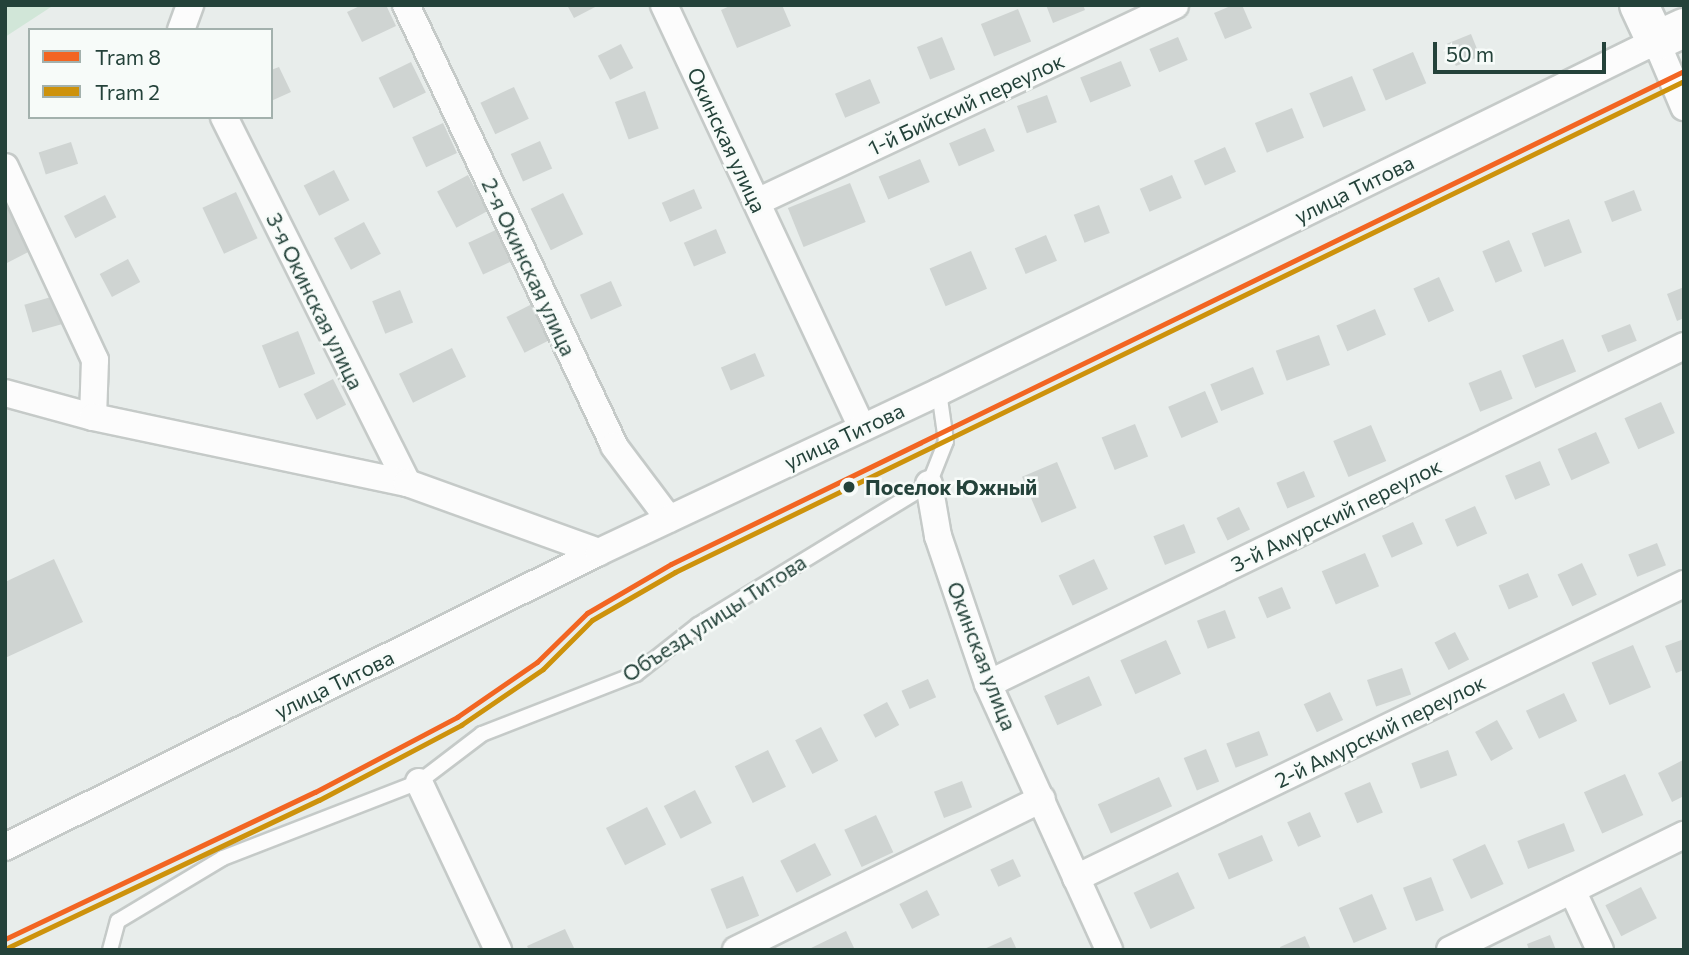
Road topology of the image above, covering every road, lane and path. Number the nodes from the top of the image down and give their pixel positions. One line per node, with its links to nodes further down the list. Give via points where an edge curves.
1 (406, 5): 17 (street, 2-я Окинская улица, via 614,446)
2 (1175, 5): 9 (street, 1-й Бийский переулок)
3 (1639, 5): 5 (street)
4 (665, 6): 9 (street, Окинская улица)
5 (1670, 34): 6 (street); 11 (street, улица Титова)
6 (1684, 107)
7 (225, 119): 15 (street, 3-я Окинская улица)
8 (5, 167): 13 (street, via 95,360)
9 (757, 202): 14 (street, Окинская улица)
10 (1684, 346): 20 (street, 3-й Амурский переулок)
11 (939, 392): 14 (street, улица Титова); 16 (lane, via 946,441)
12 (5, 393): 13 (street)
13 (93, 417): 15 (street)
14 (862, 427): 17 (street, улица Титова)
15 (407, 483): 18 (street)
16 (929, 484): 20 (street, Окинская улица, via 938,536); 21 (lane, Объезд улицы Титова, via 698,625 636,674 482,734)
17 (669, 519): 18 (street, улица Титова)
18 (599, 552): 24 (street, улица Титова)
19 (1684, 584): 25 (street, 2-й Амурский переулок)
20 (988, 684): 22 (street, Окинская улица)
21 (419, 782): 27 (lane, Объезд улицы Титова, via 223,858 118,921); 28 (street)
22 (1042, 799): 25 (street, Окинская улица); 29 (street)
23 (1684, 835): 26 (street)
24 (5, 846)
25 (1076, 878): 30 (street, Окинская улица)
26 (1572, 890): 31 (street); 32 (street)
27 (110, 950)
28 (498, 950)
29 (736, 950)
30 (1109, 950)
31 (1450, 950)
32 (1600, 950)

